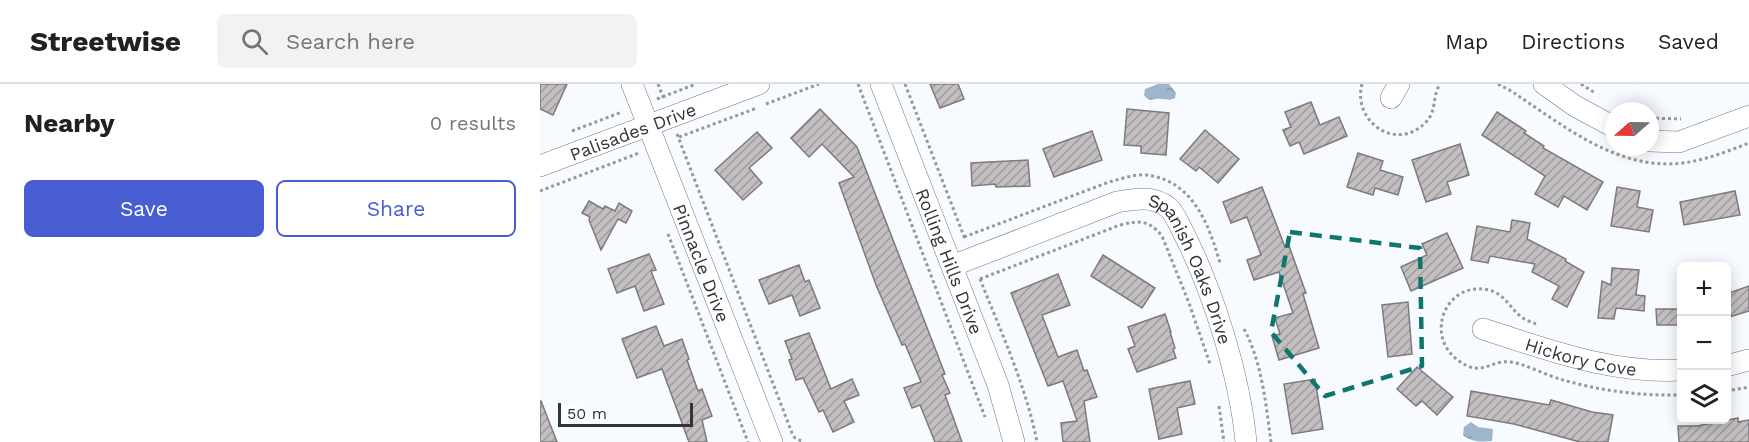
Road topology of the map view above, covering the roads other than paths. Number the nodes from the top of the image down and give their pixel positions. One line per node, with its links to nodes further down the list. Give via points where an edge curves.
1 (633, 84): 7 (street, Pinnacle Drive, via 631,109)
2 (759, 84): 7 (street, Palisades Drive)
3 (881, 84): 10 (street, Rolling Hills Drive)
4 (1544, 84): 6 (street)
5 (1749, 116): 8 (street, via 1679,142)
6 (1605, 122)
7 (639, 129): 9 (street, Palisades Drive); 15 (street, Pinnacle Drive)
8 (1659, 141)
9 (540, 166)
10 (952, 266): 16 (street, Rolling Hills Drive, via 998,385); 17 (street, Spanish Oaks Drive, via 1117,202 1143,198 1162,203 1172,210 1208,291 1235,377)
11 (1483, 328): 14 (street, Hickory Cove, via 1593,363)
12 (1749, 360): 13 (street)
13 (1731, 365)
14 (1677, 370)
15 (771, 442)
16 (1014, 442)
17 (1246, 442)

